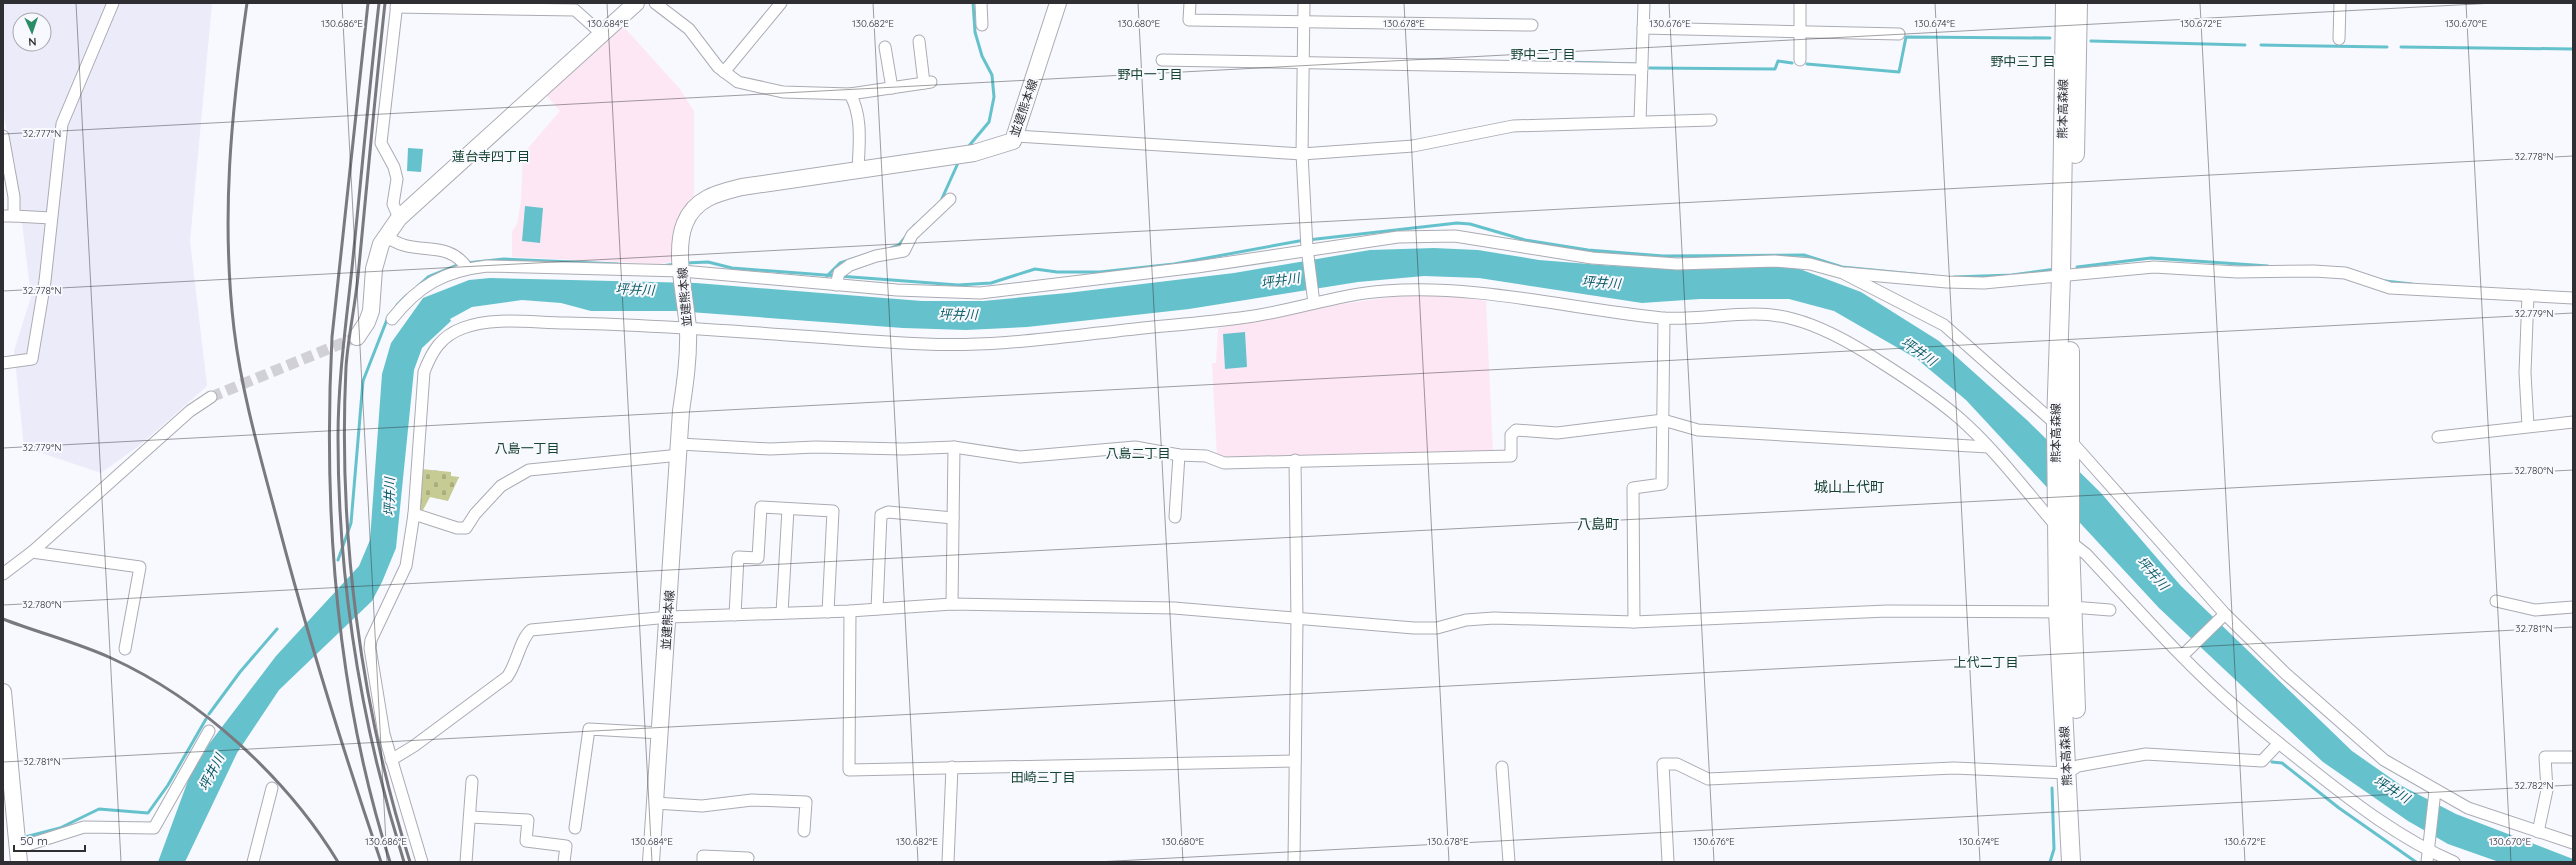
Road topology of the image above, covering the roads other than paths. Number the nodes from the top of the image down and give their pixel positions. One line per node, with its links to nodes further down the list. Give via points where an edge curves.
1 (113, 3): 40 (street, via 62,124)
2 (636, 3): 21 (main road)
3 (657, 3): 29 (street, via 689,28)
4 (781, 3): 29 (street)
5 (981, 3): 16 (street)
6 (1058, 3): 35 (main road, 並建熊本線)
7 (1190, 3): 15 (street, via 1189,20)
8 (1304, 3): 15 (street)
9 (1644, 3): 18 (street)
10 (1800, 3): 19 (street)
11 (2065, 3): 47 (main road, 熊本高森線)
12 (2078, 3): 47 (main road, 熊本高森線)
13 (2340, 3): 22 (street)
14 (397, 5): 21 (street, via 575,10); 41 (street, via 381,143 394,166 397,179 393,204)
15 (1304, 22): 17 (street); 27 (street)
16 (982, 25)
17 (1532, 25)
18 (1644, 28): 19 (street); 28 (street)
19 (1800, 32): 20 (street); 26 (street)
20 (1899, 34)
21 (603, 35): 41 (main road)
22 (2339, 38)
23 (919, 41): 30 (street, via 927,82)
24 (885, 46): 30 (street)
25 (1162, 60): 27 (street)
26 (1800, 60)
27 (1304, 64): 28 (street); 36 (street)
28 (1642, 69): 33 (street)
29 (724, 72): 31 (street, via 738,82 758,88 783,92)
30 (892, 88): 31 (street)
31 (850, 94): 37 (street, via 856,106)
32 (1712, 120): 33 (street)
33 (1640, 121): 36 (street, via 1513,126 1413,146)
34 (3, 136): 39 (street, via 14,196)
35 (1016, 136): 36 (street); 37 (main road, 並建熊本線, via 1013,141 985,151)
36 (1302, 154): 43 (street)
37 (858, 170): 45 (main road, 並建熊本線, via 742,188 708,196 694,208 685,223 681,245)
38 (950, 199): 48 (street, via 912,235 904,251 876,256 850,265 839,273)
39 (9, 216): 40 (street)
40 (51, 218): 56 (street, via 32,359)
41 (399, 218): 42 (main road)
42 (385, 235): 44 (street, via 394,243 404,246 452,253 460,257); 55 (main road, via 374,269 371,311)
43 (1308, 252): 46 (street, via 1398,236 1455,236 1592,258 1677,264 1775,261 1810,264); 48 (street, via 980,293); 51 (street)
44 (467, 268): 45 (street, via 507,265); 53 (street, via 444,275 420,290)
45 (682, 273): 48 (street); 54 (main road, 並建熊本線)
46 (1843, 273): 47 (street, via 1984,283); 60 (street, via 1944,325)
47 (2066, 276): 49 (street, via 2154,267 2237,272 2314,271 2345,273 2390,288); 60 (main road, 熊本高森線); 63 (main road, 熊本高森線)
48 (836, 285)
49 (2528, 295): 50 (street); 61 (street, via 2525,373)
50 (2573, 298)
51 (1314, 299): 52 (street, via 1379,291 1469,291 1555,305); 54 (street, via 1251,317 1007,344 925,344)
52 (1664, 318): 58 (street); 65 (street, via 1773,315 1792,318 1821,329 1909,379 1959,418)
53 (392, 319)
54 (688, 329): 66 (main road, 並建熊本線, via 688,367 681,411); 70 (street, via 624,323 504,322 476,324 460,329 441,340 424,372)
55 (357, 337)
56 (3, 363)
57 (211, 397): 75 (street, via 190,411)
58 (1663, 420): 65 (street, via 1698,430); 68 (street, via 1557,433 1516,430 1511,436 1511,456); 90 (street, via 1662,484 1632,488)
59 (2573, 422): 61 (street)
60 (2056, 423): 63 (street); 73 (main road, 熊本高森線)
61 (2528, 426): 62 (street)
62 (2438, 437)
63 (2070, 440): 74 (main road, 熊本高森線); 87 (street)
64 (954, 447): 66 (street); 67 (street, via 1020,457 1135,448); 72 (street)
65 (1988, 447): 73 (street)
66 (680, 450): 70 (street, via 529,470 501,486 475,514 466,528 458,528); 88 (main road, 並建熊本線)
67 (1179, 455): 68 (street, via 1206,456 1224,463); 71 (street)
68 (1295, 460): 89 (street)
69 (788, 509): 84 (street, via 833,511); 85 (street); 86 (street, via 761,508 758,558 738,557)
70 (414, 514): 98 (street, via 406,566 371,640 370,648 384,734)
71 (1175, 517)
72 (953, 518): 78 (street); 80 (street, via 888,512 881,514)
73 (2057, 526): 74 (street); 81 (main road, 熊本高森線)
74 (2070, 542): 81 (main road, 熊本高森線); 92 (street, via 2086,554)
75 (32, 552): 76 (street); 91 (street, via 140,567)
76 (3, 574)
77 (2496, 601): 79 (street, via 2535,610)
78 (952, 604): 80 (street); 89 (street, via 1174,608)
79 (2573, 607)
80 (877, 609): 83 (street)
81 (2065, 610): 82 (street); 90 (street, via 1887,611); 102 (main road, 熊本高森線)
82 (2110, 610)
83 (850, 611): 84 (street); 100 (street, via 849,770)
84 (828, 612): 85 (street)
85 (782, 613): 86 (street)
86 (734, 615): 88 (street)
87 (2223, 616): 92 (street); 105 (street, via 2384,760)
88 (669, 617): 95 (main road, 並建熊本線); 98 (street, via 531,630 526,634 515,666 508,677)
89 (1297, 620): 90 (street, via 1414,628 1437,628 1466,620 1494,618); 99 (street)
90 (1634, 622)
91 (125, 649)
92 (2183, 655): 96 (street, via 2239,710)
93 (3, 692): 107 (main road)
94 (209, 731): 114 (street, via 154,828 84,827)
95 (661, 733): 106 (main road, 並建熊本線); 109 (street, via 589,729)
96 (2279, 743): 102 (street, via 2262,762 2146,754); 115 (street)
97 (2573, 757): 111 (street, via 2545,757 2547,790)
98 (391, 760): 117 (street)
99 (1295, 761): 100 (street); 125 (street)
100 (952, 767): 124 (street)
101 (1502, 767): 126 (street)
102 (2072, 769): 127 (street, via 1954,768 1708,778 1677,764 1663,764); 128 (main road, 熊本高森線); 129 (main road, 熊本高森線)
103 (472, 781): 108 (street)
104 (272, 788): 116 (street)
105 (2435, 794): 111 (street); 115 (street)
106 (655, 803): 110 (street, via 702,806 752,800 806,802); 112 (main road, 並建熊本線)
107 (9, 813): 114 (main road)
108 (470, 817): 118 (street); 119 (street, via 528,820 526,841 566,846)
109 (575, 828)
110 (804, 831)
111 (2538, 832): 113 (street)
112 (652, 841): 120 (street); 121 (main road, 並建熊本線)
113 (2573, 843)
114 (18, 855)
115 (2428, 857): 130 (street)
116 (253, 862)
117 (422, 862)
118 (466, 862)
119 (564, 862)
120 (643, 862)
121 (651, 862)
122 (703, 862): 123 (street, via 703,856 748,858)
123 (747, 862)
124 (948, 862)
125 (1294, 862)
126 (1509, 862)
127 (1668, 862)
128 (2071, 862)
129 (2083, 862)
130 (2454, 862)

